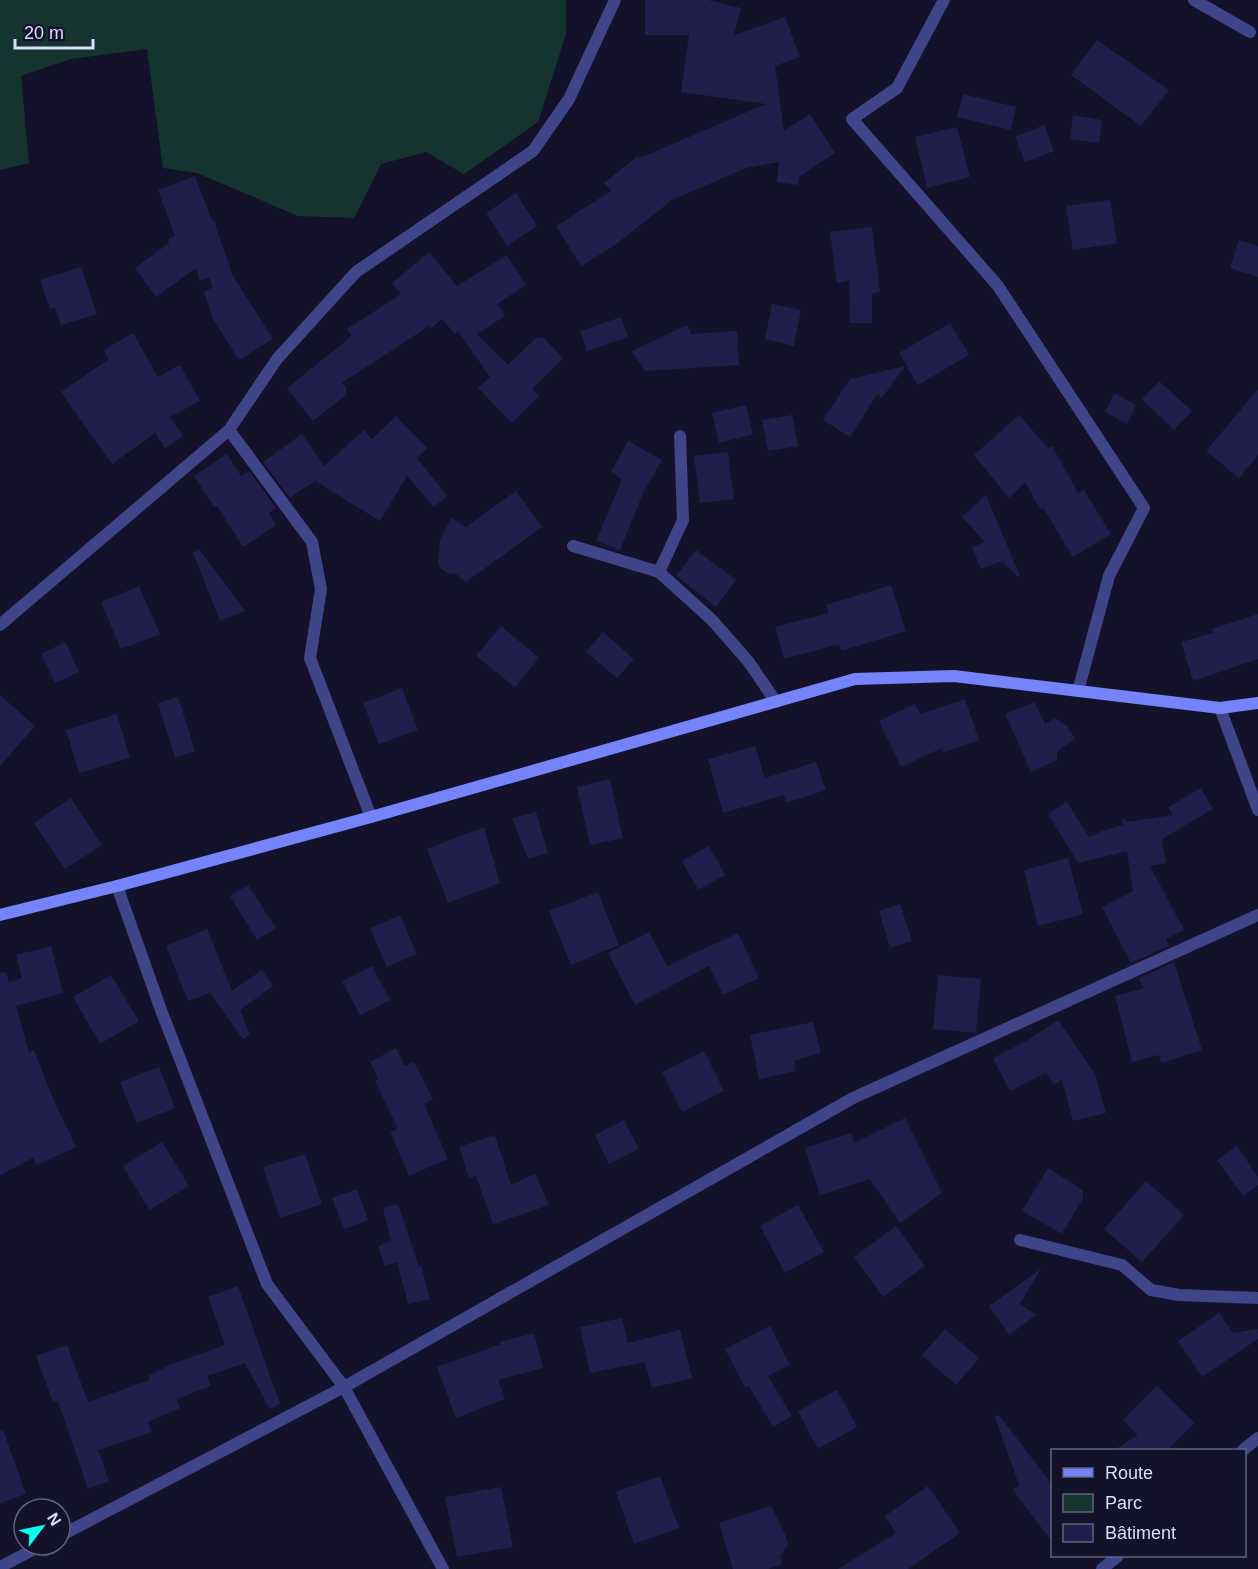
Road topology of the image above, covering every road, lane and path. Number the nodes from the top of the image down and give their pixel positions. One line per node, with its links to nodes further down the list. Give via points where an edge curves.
1 (615, 0): 5 (street, via 569,99 533,151 356,272 277,359)
2 (944, 0): 10 (street, via 897,88 852,119 998,286 1144,508 1109,576)
3 (1194, 0): 4 (street)
4 (1250, 32)
5 (229, 430): 9 (street); 15 (street, via 312,542 321,589 310,658)
6 (680, 436): 8 (street, via 683,520)
7 (573, 546): 8 (street)
8 (659, 572): 11 (street, via 712,620 748,661)
9 (0, 625)
10 (1078, 691): 11 (street, via 954,676 855,679); 13 (street)
11 (776, 702): 15 (street)
12 (1258, 703): 13 (street)
13 (1220, 708): 14 (street)
14 (1258, 810)
15 (371, 817): 16 (street)
16 (117, 885): 17 (street); 21 (street, via 267,1284)
17 (0, 915)
18 (1258, 915): 21 (street, via 853,1098)
19 (1020, 1240): 20 (street, via 1122,1264 1151,1290)
20 (1258, 1298)
21 (344, 1387): 24 (street); 28 (street)
22 (1258, 1438): 23 (street)
23 (1244, 1449)
24 (72, 1530)
25 (19, 1557): 27 (street)
26 (1117, 1557): 29 (street)
27 (0, 1567)
28 (443, 1569)
29 (1102, 1569)

